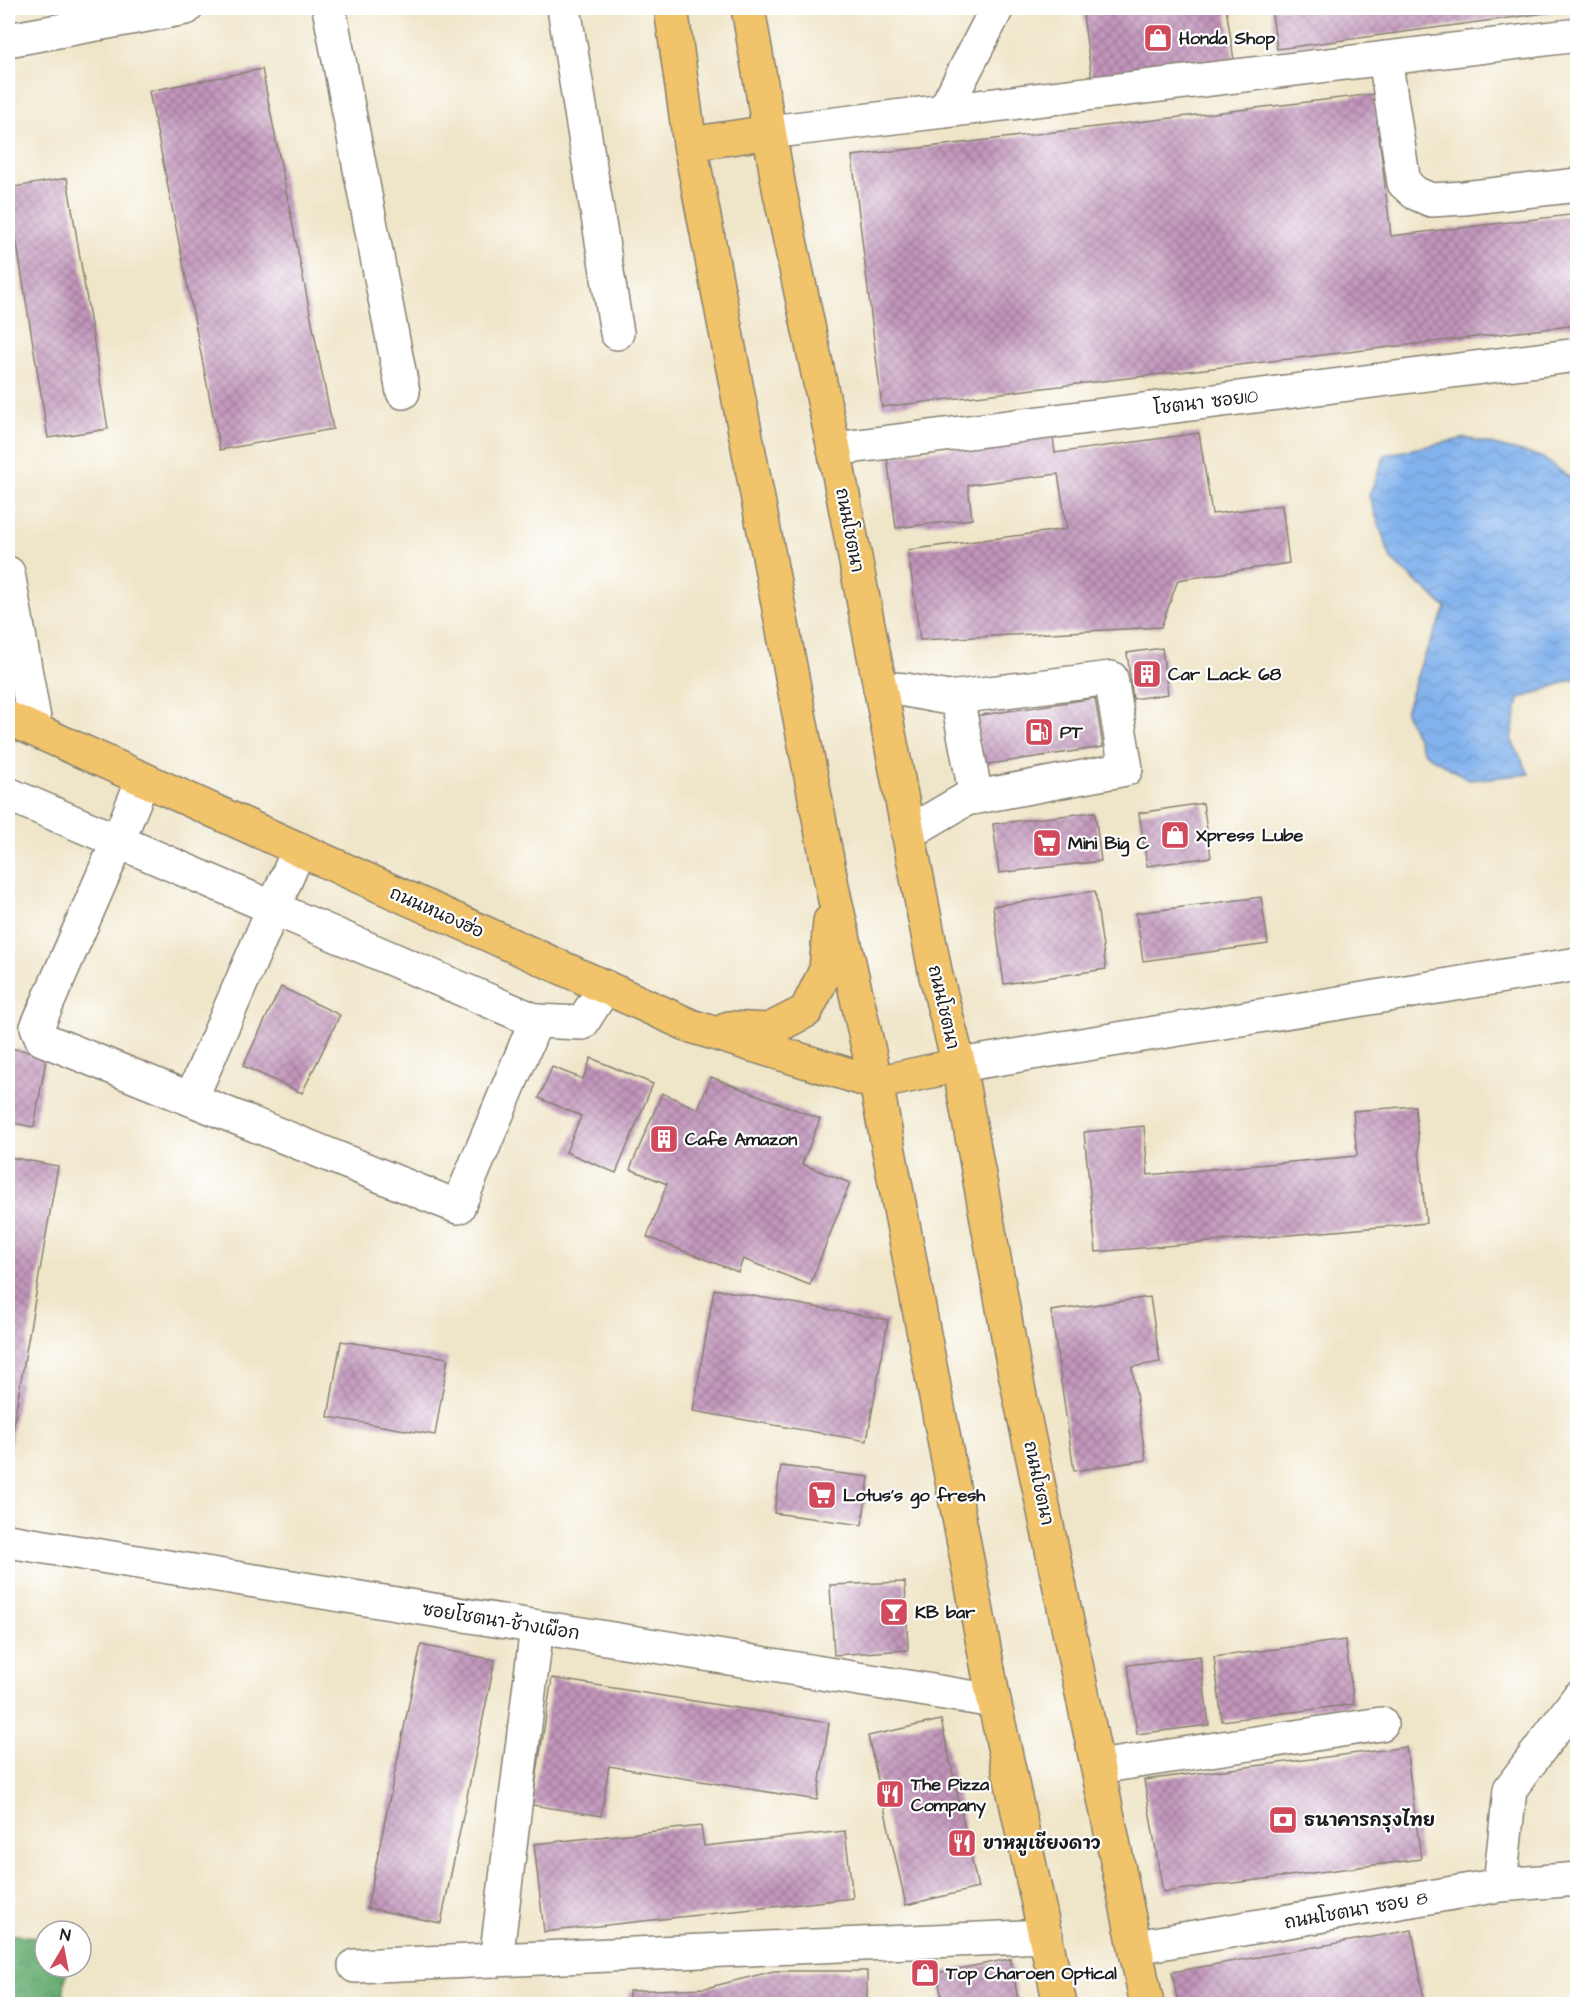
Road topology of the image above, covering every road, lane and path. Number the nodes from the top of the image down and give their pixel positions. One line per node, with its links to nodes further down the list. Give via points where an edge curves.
1 (186, 8): 8 (street)
2 (329, 8): 16 (street)
3 (564, 8): 14 (street)
4 (671, 8): 12 (main road)
5 (748, 8): 11 (main road, ถนนโชตนา)
6 (997, 8): 10 (street)
7 (1578, 35): 9 (street)
8 (8, 40)
9 (1384, 58): 10 (street); 13 (street, via 1404,183 1415,194 1431,200)
10 (944, 111): 11 (street)
11 (769, 132): 12 (main road); 17 (main road, ถนนโชตนา)
12 (690, 144): 28 (main road)
13 (1578, 185)
14 (617, 333)
15 (1578, 355): 17 (street, โชตนา ซอย10)
16 (403, 392)
17 (834, 449): 19 (main road, ถนนโชตนา)
18 (8, 573): 21 (street)
19 (880, 688): 20 (street); 25 (main road, ถนนโชตนา)
20 (957, 697): 24 (street); 24 (street, via 1111,678 1126,769)
21 (22, 724): 22 (main road, ถนนหนองฮ่อ)
22 (142, 779): 26 (street); 27 (main road, ถนนหนองฮ่อ)
23 (8, 794): 26 (street)
24 (976, 797): 25 (street)
25 (908, 833): 34 (main road, ถนนโชตนา)
26 (118, 842): 29 (street); 36 (street, via 37,1027 42,1039)
27 (299, 849): 29 (street); 31 (main road, ถนนหนองฮ่อ)
28 (833, 891): 33 (main road, via 826,970 806,1011 769,1030); 35 (main road)
29 (273, 908): 32 (street); 36 (street)
30 (1578, 964): 34 (street)
31 (605, 987): 32 (street, via 582,1023); 33 (main road, ถนนหนองฮ่อ)
32 (537, 1021): 36 (street, via 458,1207)
33 (691, 1026): 35 (main road, ถนนหนองฮ่อ)
34 (958, 1065): 35 (main road); 42 (main road, ถนนโชตนา, via 1013,1363)
35 (876, 1083): 40 (main road)
36 (191, 1099)
37 (8, 1541): 38 (street, ซอยโชตนา-ช้างเผือก)
38 (537, 1627): 40 (street, ซอยโชตนา-ช้างเผือก); 47 (street)
39 (1578, 1698): 44 (street, via 1510,1789)
40 (994, 1701): 45 (main road)
41 (1381, 1724): 42 (street)
42 (1098, 1767): 46 (main road, ถนนโชตนา)
43 (1578, 1879): 44 (street, ถนนโชตนา ซอย 8)
44 (1500, 1885): 46 (street, ถนนโชตนา ซอย 8)
45 (1046, 1936): 47 (street); 49 (main road)
46 (1136, 1947): 50 (main road, ถนนโชตนา)
47 (496, 1960): 48 (street)
48 (354, 1966)
49 (1060, 2004)
50 (1147, 2004)

